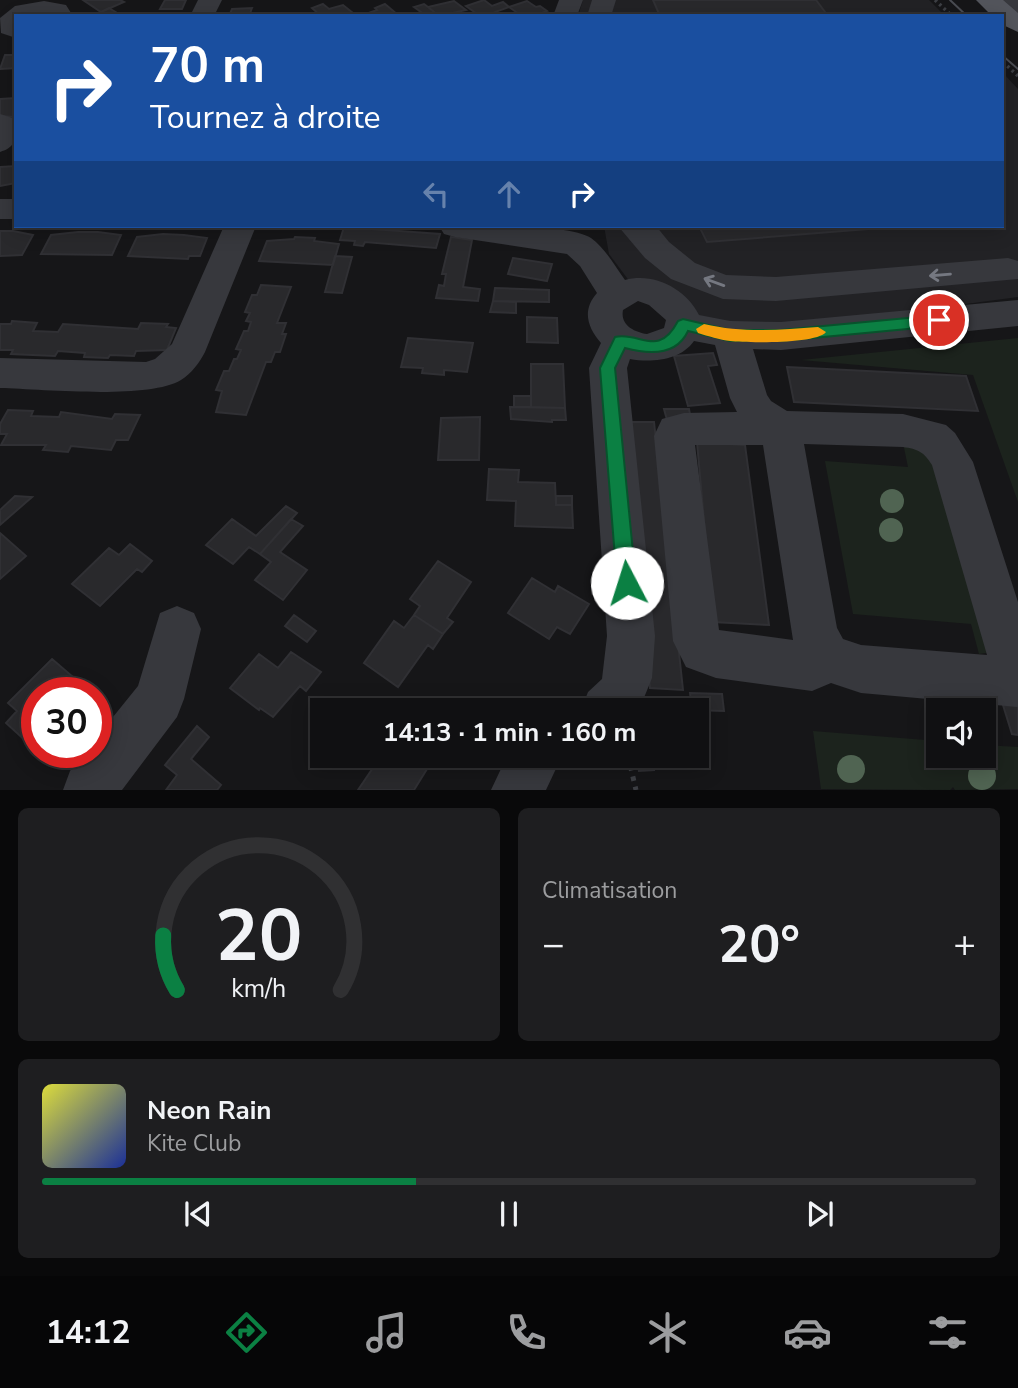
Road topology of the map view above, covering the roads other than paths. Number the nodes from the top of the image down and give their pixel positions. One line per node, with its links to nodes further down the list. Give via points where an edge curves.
1 (967, 0): 7 (main road)
2 (988, 0): 8 (main road)
3 (1005, 0): 4 (street)
4 (1018, 11)
5 (23, 14): 6 (street, via 40,7)
6 (60, 14)
7 (983, 14)
8 (1018, 25)
9 (1004, 32): 10 (main road)
10 (1018, 45)
11 (239, 228): 20 (street, via 187,352 168,370 146,377)
12 (510, 228): 14 (street)
13 (638, 228): 15 (street, one-way to 13, via 776,289 723,286 682,271)
14 (592, 231): 17 (street, via 592,258)
15 (1008, 270)
16 (1018, 313): 19 (street, via 781,336)
17 (618, 318): 18 (street, via 647,348 679,334); 18 (street, via 638,289 661,293 678,307); 25 (street, via 608,368 631,636 628,679)
18 (683, 325): 19 (street)
19 (730, 335): 21 (street, via 749,398 757,412)
20 (0, 373)
21 (781, 428): 23 (street, via 814,634); 23 (street, via 684,429 674,436 697,640 703,650 716,654 812,667); 24 (street, via 920,433 940,443 952,462)
22 (177, 629): 27 (street, via 159,699)
23 (827, 658): 24 (street, via 861,669)
24 (1018, 680)
25 (620, 698)
26 (529, 768): 28 (street)
27 (89, 789)
28 (517, 789)

